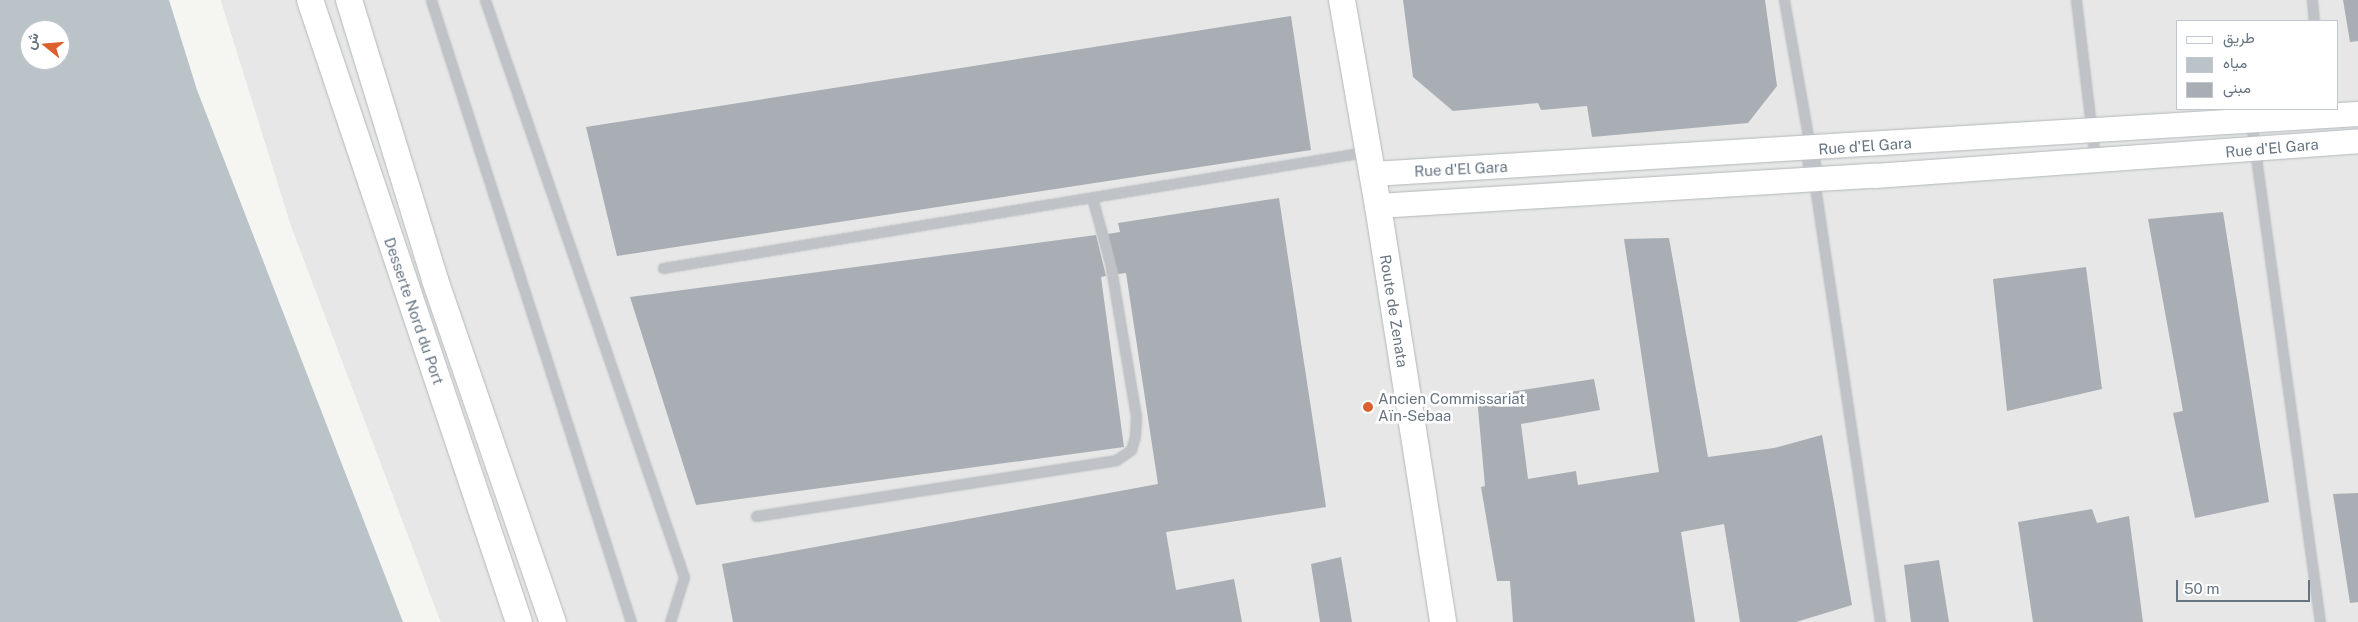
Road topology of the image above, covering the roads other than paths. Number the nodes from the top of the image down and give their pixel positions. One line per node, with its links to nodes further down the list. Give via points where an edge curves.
1 (310, 0): 24 (main road, Desserte Nord du Port)
2 (349, 0): 25 (main road, Desserte Nord du Port, via 435,280)
3 (431, 0): 26 (lane)
4 (485, 0): 27 (lane, via 684,577)
5 (1342, 0): 18 (main road, Route de Zenata)
6 (1784, 0): 15 (lane)
7 (2076, 0): 13 (lane)
8 (2312, 0): 9 (lane)
9 (2314, 20)
10 (2358, 114): 12 (street, Rue d'El Gara)
11 (2251, 121): 12 (street, Rue d'El Gara); 13 (street, Rue d'El Gara); 16 (lane)
12 (2328, 126): 14 (street, Rue d'El Gara); 16 (street, Rue d'El Gara)
13 (2093, 131): 15 (street, Rue d'El Gara); 17 (lane)
14 (2358, 141)
15 (1810, 149): 18 (street, Rue d'El Gara); 19 (street)
16 (2253, 150): 17 (street, Rue d'El Gara); 30 (lane)
17 (2096, 161): 19 (street, Rue d'El Gara)
18 (1371, 163): 20 (lane); 21 (main road, Route de Zenata)
19 (1814, 180): 21 (street, Rue d'El Gara); 29 (lane)
20 (1092, 197): 22 (lane); 23 (lane, via 1110,263 1136,416 1131,450 1116,460)
21 (1378, 206): 28 (main road, Route de Zenata)
22 (663, 268)
23 (756, 516)
24 (518, 622)
25 (553, 622)
26 (631, 622)
27 (670, 622)
28 (1443, 622)
29 (1880, 622)
30 (2320, 622)

